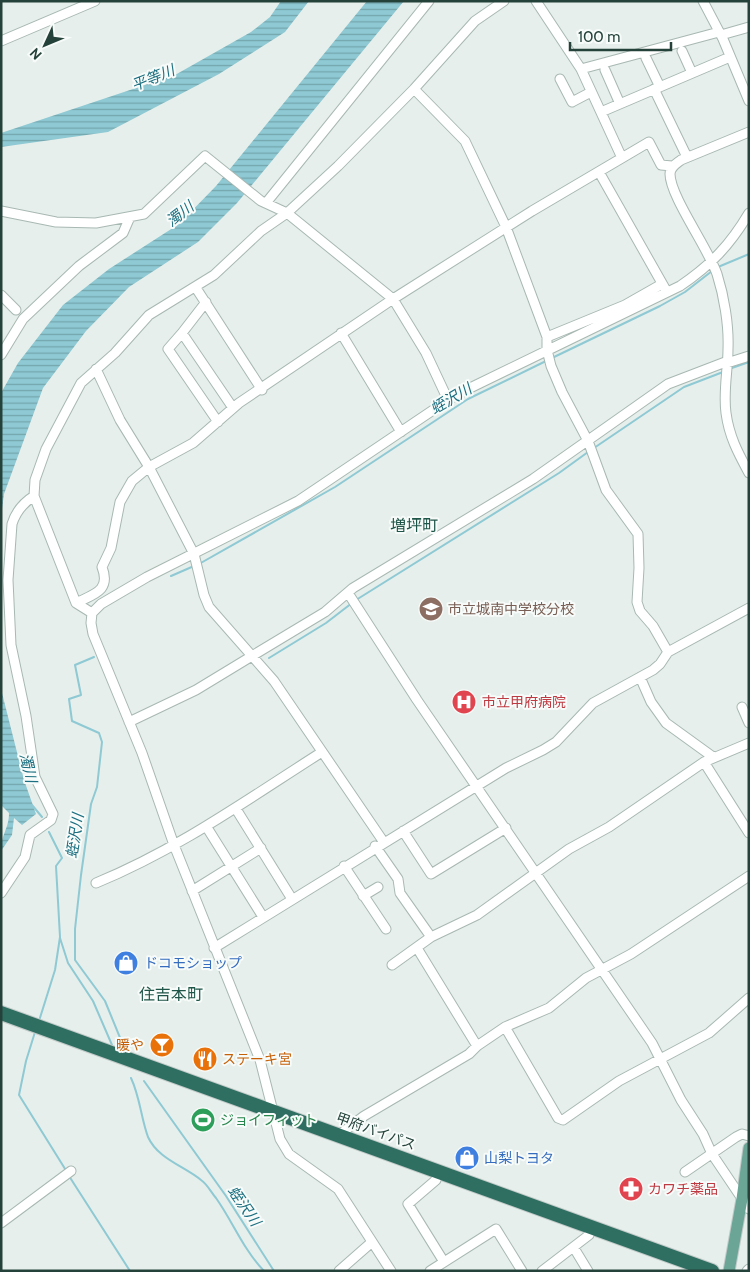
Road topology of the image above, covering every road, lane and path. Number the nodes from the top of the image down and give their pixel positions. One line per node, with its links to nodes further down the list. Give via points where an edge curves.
1 (95, 1): 8 (street)
2 (429, 1): 27 (street)
3 (504, 1): 17 (street, via 475,21)
4 (536, 1): 12 (street)
5 (703, 1): 7 (street)
6 (749, 27): 7 (street)
7 (720, 33): 10 (street); 12 (street)
8 (1, 41)
9 (682, 51): 14 (street)
10 (730, 57): 14 (street); 19 (street)
11 (646, 58): 16 (street)
12 (581, 69): 18 (street)
13 (605, 70): 20 (street)
14 (692, 73): 16 (street)
15 (560, 79): 18 (street, via 572,102)
16 (657, 88): 20 (street); 24 (street)
17 (414, 89): 29 (street); 32 (street, via 466,141)
18 (592, 92): 21 (street)
19 (749, 102)
20 (620, 104): 21 (street)
21 (601, 112): 23 (street)
22 (749, 132): 24 (street)
23 (622, 158): 25 (street, via 649,142 661,165); 26 (street)
24 (686, 158): 25 (street)
25 (672, 166): 33 (street, via 670,174 674,190)
26 (599, 172): 32 (street); 34 (street)
27 (263, 202): 29 (street); 31 (street, via 204,156 144,214)
28 (1, 211): 31 (street, via 56,222 96,223)
29 (287, 213): 35 (street); 38 (street)
30 (749, 213): 33 (street)
31 (130, 216): 45 (street, via 123,233 79,266 23,320)
32 (506, 228): 38 (street); 44 (street)
33 (714, 266): 36 (street); 48 (street, via 727,328)
34 (662, 284): 36 (street); 40 (street)
35 (196, 288): 39 (street); 49 (street, via 149,315 115,354)
36 (667, 292): 40 (street)
37 (1, 295): 41 (street)
38 (393, 299): 43 (street); 51 (street, via 426,353)
39 (206, 302): 42 (street); 50 (street)
40 (636, 303): 44 (street); 46 (street)
41 (16, 310)
42 (182, 333): 52 (street); 53 (street, via 168,349)
43 (341, 333): 50 (street); 54 (street)
44 (548, 337): 46 (street)
45 (1, 355)
46 (549, 356): 51 (street); 55 (street, via 562,392)
47 (749, 356): 48 (street)
48 (727, 363): 55 (street, via 668,384); 57 (street, via 724,398 730,432 733,445)
49 (96, 369): 56 (street, via 120,420); 58 (street, via 80,383 58,422 38,467)
50 (262, 390): 52 (street)
51 (448, 400): 54 (street)
52 (234, 408): 53 (street)
53 (218, 422): 56 (street, via 193,443)
54 (402, 432): 59 (street, via 298,501)
55 (588, 442): 60 (street); 64 (street, via 606,490 638,534 637,602)
56 (149, 467): 59 (street); 61 (street, via 132,482 120,502 111,548 102,567 105,584)
57 (749, 473)
58 (34, 496): 61 (street); 90 (street, via 15,515 12,524 8,616 35,776 53,814 51,820 30,835 25,857)
59 (196, 562): 63 (street, via 140,582 101,604); 65 (street, via 209,607)
60 (349, 594): 65 (street); 74 (street)
61 (76, 603): 63 (street)
62 (749, 608): 64 (street)
63 (92, 613): 68 (street, via 93,634)
64 (668, 652): 66 (street, via 660,664)
65 (252, 656): 68 (street, via 196,690); 71 (street)
66 (640, 677): 72 (street, via 651,702 666,723); 74 (street, via 592,703 556,742)
67 (742, 707): 69 (street)
68 (129, 722): 81 (street)
69 (749, 723)
70 (749, 743): 72 (street)
71 (322, 752): 75 (street); 80 (street)
72 (713, 757): 73 (street)
73 (704, 762): 79 (street); 85 (street)
74 (476, 785): 77 (street); 78 (street)
75 (236, 809): 76 (street); 82 (street)
76 (206, 826): 81 (street); 83 (street)
77 (506, 828): 78 (street, via 431,874); 85 (street)
78 (403, 831): 80 (street)
79 (749, 832)
80 (379, 844): 84 (street); 95 (street, via 398,879 400,893)
81 (174, 845): 87 (street, via 134,868); 89 (street)
82 (261, 848): 83 (street); 92 (street)
83 (231, 866): 89 (street); 93 (street)
84 (344, 866): 91 (street); 92 (street)
85 (536, 872): 95 (street, via 477,915); 99 (street)
86 (749, 876): 99 (street, via 631,954)
87 (96, 882)
88 (378, 887): 91 (street)
89 (192, 891): 96 (street)
90 (1, 893)
91 (363, 896): 94 (street)
92 (292, 899): 93 (street)
93 (263, 917): 96 (street)
94 (386, 929)
95 (430, 937): 97 (street)
96 (214, 948): 105 (street, via 260,1060)
97 (417, 948): 98 (street); 103 (street)
98 (392, 965)
99 (600, 970): 102 (street, via 549,1008); 104 (street, via 652,1043)
100 (749, 998): 104 (street, via 709,1033)
101 (2, 1018): 105 (highway, 甲府バイパス)
102 (505, 1028): 103 (street); 104 (street, via 542,1094 558,1118 563,1120 609,1088)
103 (477, 1046): 106 (street)
104 (659, 1060): 109 (street, via 704,1134)
105 (275, 1117): 106 (highway, 甲府バイパス); 112 (highway, 甲府バイパス); 117 (street, via 280,1139 289,1154 338,1189)
106 (339, 1135): 127 (highway, 甲府バイパス)
107 (749, 1136): 109 (street, via 736,1136)
108 (749, 1148): 113 (main road)
109 (712, 1154): 111 (street); 113 (street)
110 (71, 1171): 115 (street)
111 (685, 1172)
112 (436, 1180): 116 (highway, 甲府バイパス); 119 (street, via 408,1204)
113 (742, 1199): 114 (street); 128 (main road)
114 (749, 1209)
115 (1, 1223)
116 (589, 1235): 118 (street); 126 (highway, 甲府バイパス)
117 (372, 1242): 120 (street); 121 (street)
118 (574, 1248): 124 (street); 125 (street)
119 (444, 1262): 122 (street); 123 (street, via 496,1229)
120 (341, 1270)
121 (391, 1271)
122 (430, 1271)
123 (522, 1271)
124 (542, 1271)
125 (588, 1271)
126 (684, 1271)
127 (712, 1271)
128 (728, 1271)

